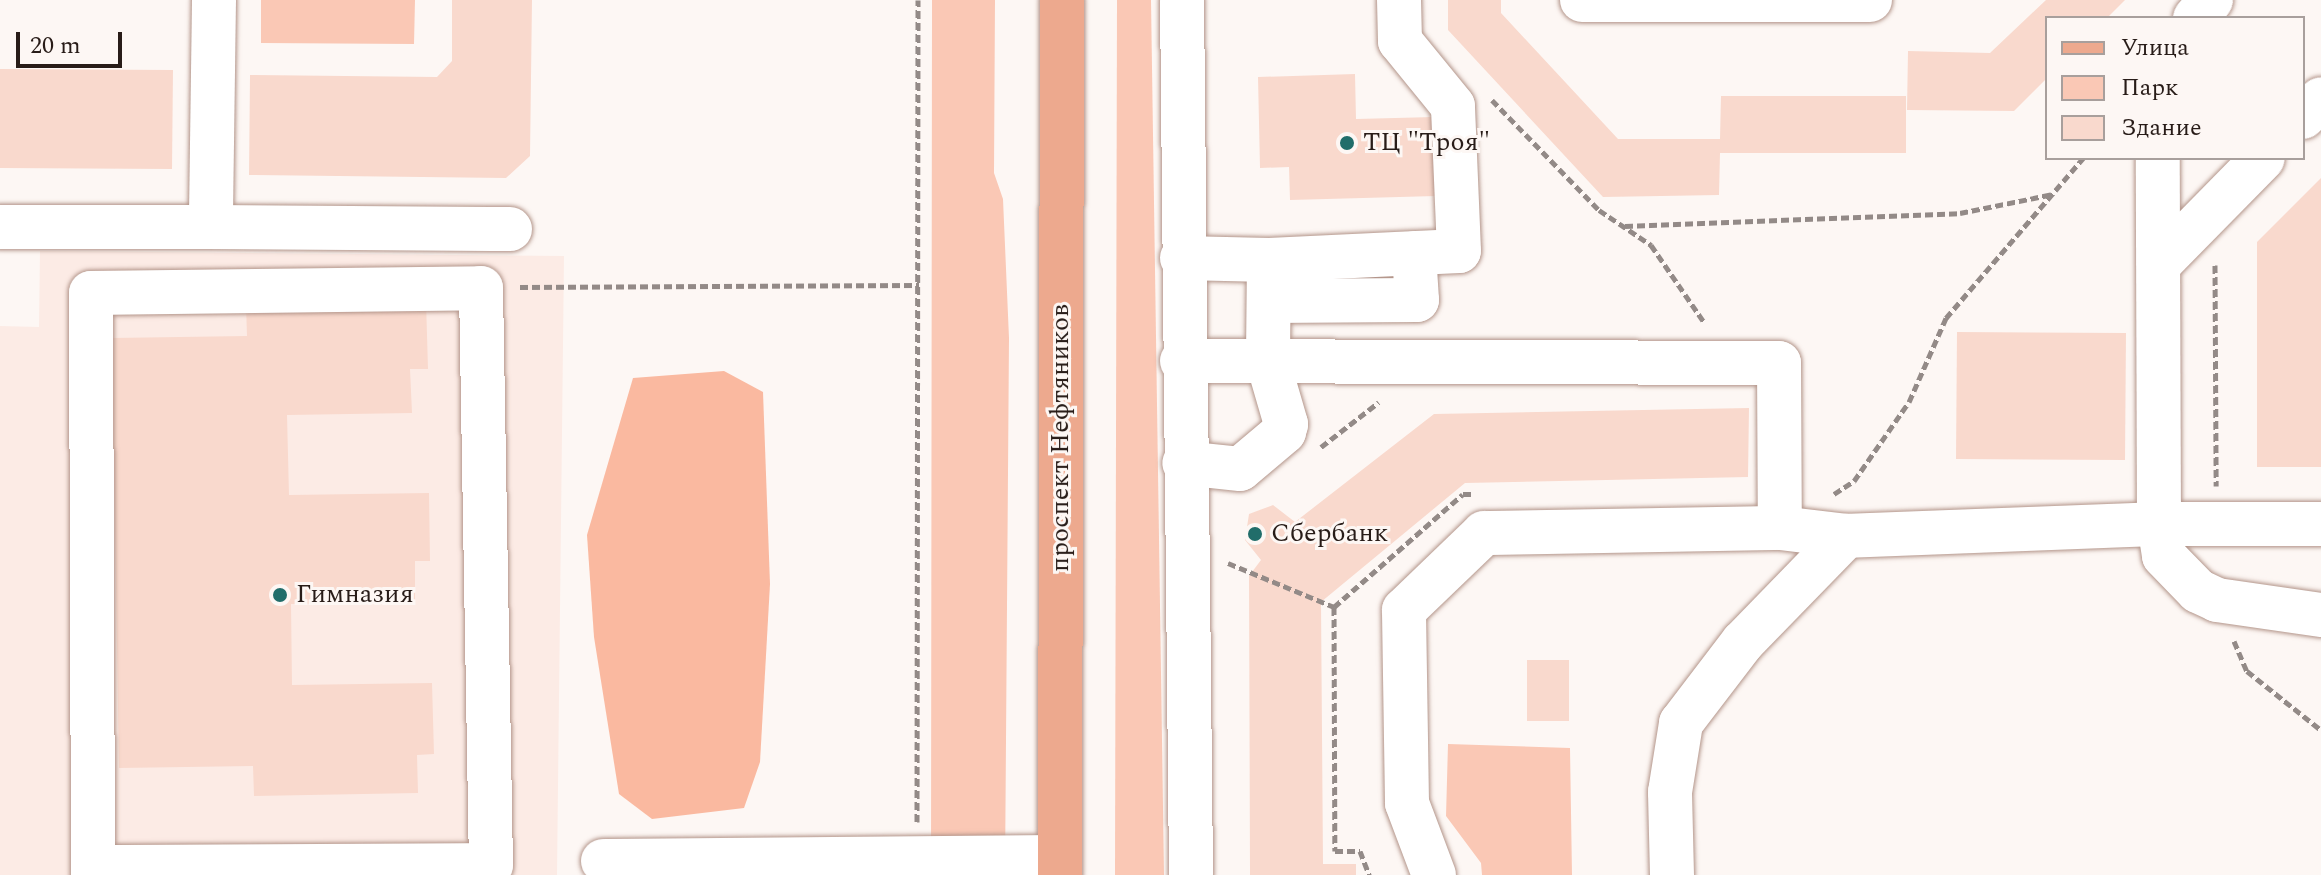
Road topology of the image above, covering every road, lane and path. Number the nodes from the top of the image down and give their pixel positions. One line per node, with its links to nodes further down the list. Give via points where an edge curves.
1 (214, 0): 19 (lane)
2 (918, 0): 25 (path)
3 (1062, 0): 47 (main road, проспект Нефтяников)
4 (1182, 0): 21 (lane)
5 (1399, 0): 24 (lane, via 1400,41 1453,106 1459,251 1414,253 1417,300)
6 (1582, 0): 7 (lane)
7 (1870, 0)
8 (2211, 0): 9 (lane)
9 (2197, 16)
10 (1481, 88): 17 (path, via 1599,210)
11 (2321, 99): 12 (lane)
12 (2305, 115)
13 (2081, 160): 16 (path)
14 (2158, 160): 23 (lane)
15 (2261, 160): 23 (lane)
16 (2054, 194): 17 (path, via 1960,213); 35 (path, via 1946,318 1909,402 1854,481)
17 (1624, 226): 27 (path, via 1651,245 1702,320)
18 (0, 227): 19 (lane)
19 (211, 227): 20 (lane)
20 (510, 229)
21 (1182, 258): 24 (lane); 28 (lane)
22 (2215, 259): 33 (path, via 2213,481)
23 (2159, 264): 36 (lane)
24 (1269, 280): 29 (lane)
25 (919, 285): 26 (path); 45 (path)
26 (519, 287)
27 (1715, 327)
28 (1182, 361): 29 (lane); 32 (lane)
29 (1268, 362): 32 (lane, via 1285,413 1284,432 1240,469); 38 (lane, via 1779,363)
30 (1385, 398): 31 (path)
31 (1309, 456)
32 (1184, 463): 49 (lane)
33 (2219, 491)
34 (1479, 494): 42 (path, via 1463,494)
35 (1829, 496)
36 (2159, 524): 37 (lane); 39 (lane); 41 (lane, via 2164,556 2183,581)
37 (2321, 524)
38 (1780, 528): 39 (lane); 51 (lane, via 1484,533 1404,610 1407,803)
39 (1846, 536): 52 (lane, via 1743,642 1681,723 1670,792)
40 (1220, 559): 42 (path)
41 (2217, 600): 43 (lane); 44 (path, via 2247,671)
42 (1334, 607): 50 (path, via 1335,851 1360,851)
43 (2321, 615)
44 (2321, 730)
45 (917, 858): 46 (lane); 47 (lane)
46 (603, 861)
47 (1060, 866)
48 (93, 871): 48 (lane, via 91,293 481,288 491,865)
49 (1191, 875)
50 (1369, 875)
51 (1434, 875)
52 (1672, 875)

